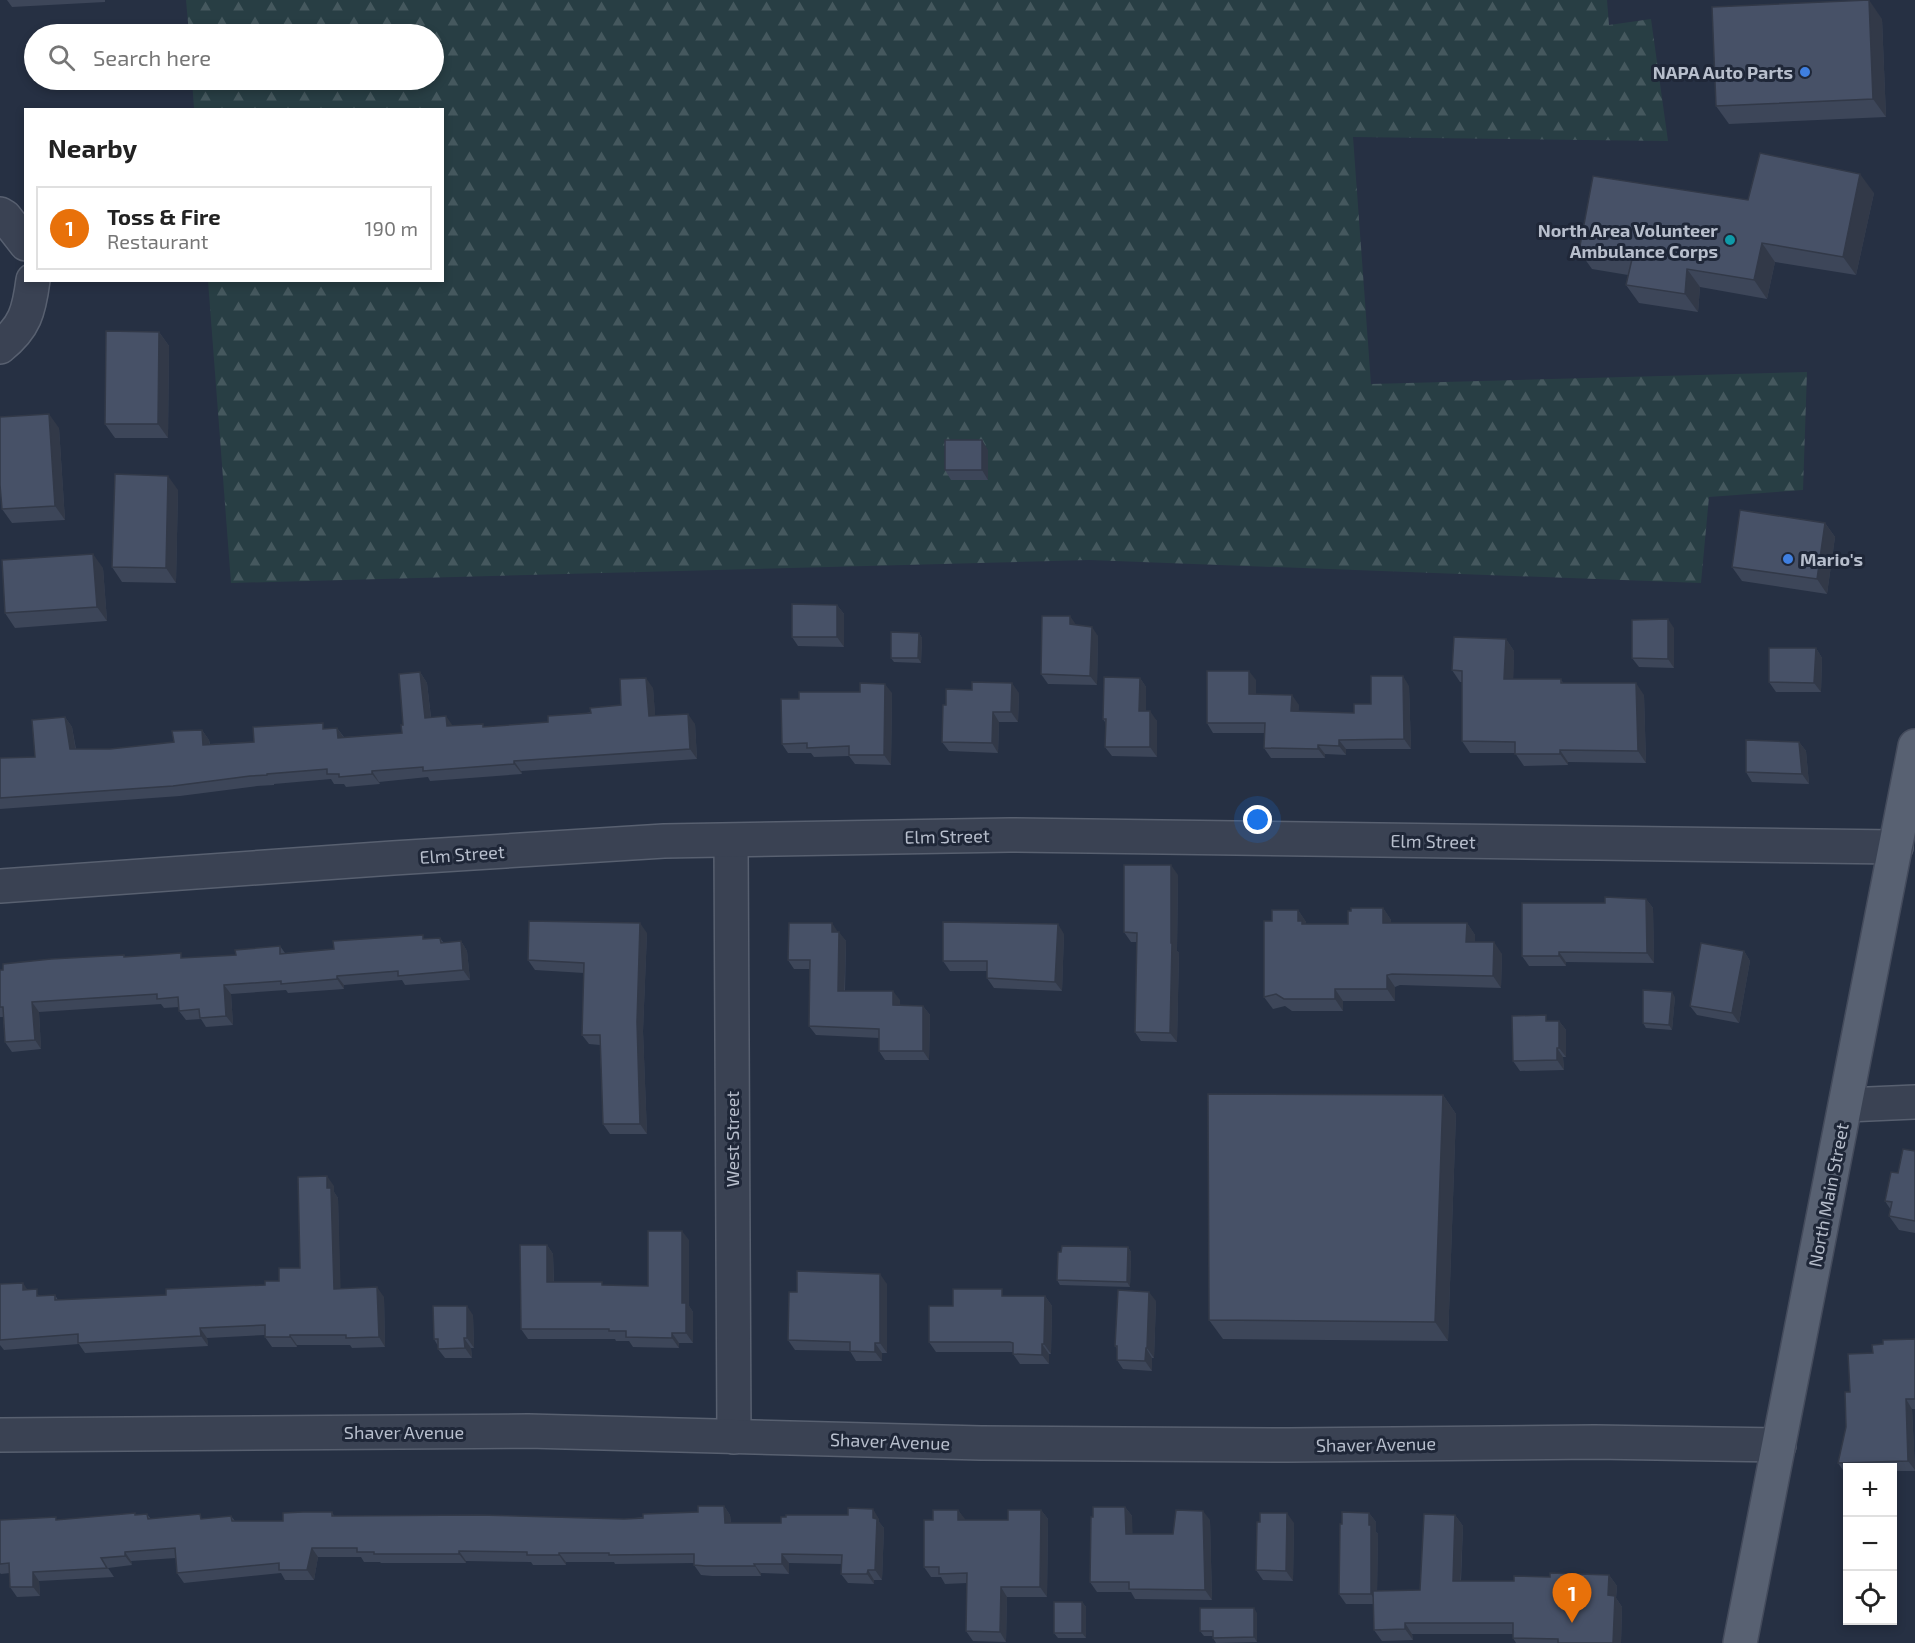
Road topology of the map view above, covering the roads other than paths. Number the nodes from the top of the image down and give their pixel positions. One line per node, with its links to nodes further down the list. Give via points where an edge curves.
1 (0, 214): 2 (street)
2 (24, 241)
3 (33, 282): 4 (street, via 30,308 13,337)
4 (0, 347)
5 (1915, 746): 7 (main road, North Main Street)
6 (731, 841): 7 (street, Elm Street, via 1010,835); 8 (street, Elm Street, via 664,841); 12 (street, West Street)
7 (1896, 847): 10 (main road, North Main Street)
8 (0, 886)
9 (1915, 1102): 10 (street)
10 (1846, 1105): 13 (main road, North Main Street)
11 (0, 1435): 12 (street, Shaver Avenue, via 528,1431)
12 (734, 1437): 13 (street, Shaver Avenue, via 993,1444)
13 (1779, 1445): 14 (main road, North Main Street)
14 (1740, 1643)

